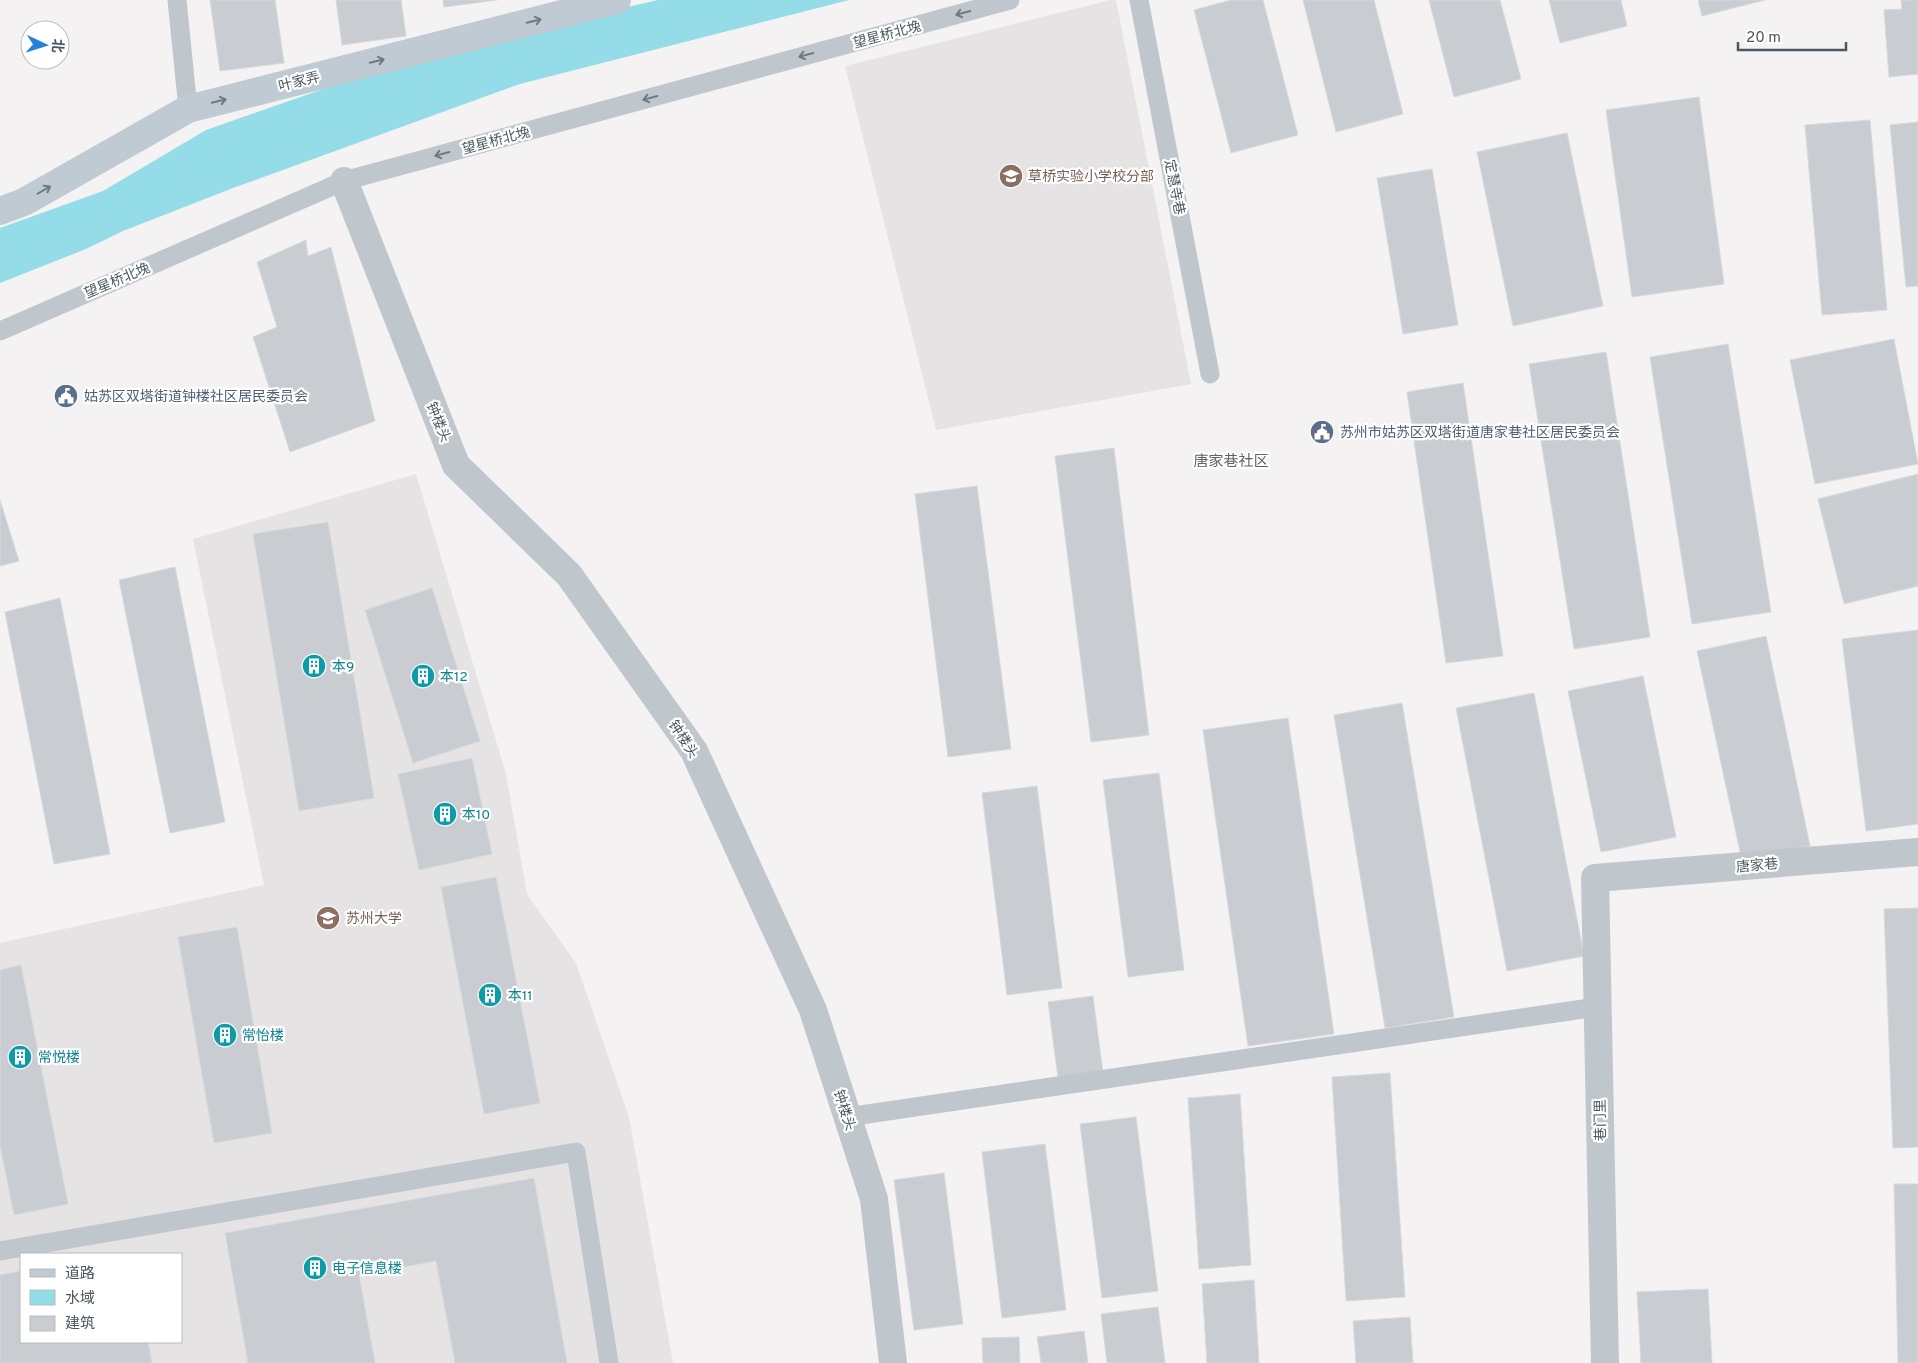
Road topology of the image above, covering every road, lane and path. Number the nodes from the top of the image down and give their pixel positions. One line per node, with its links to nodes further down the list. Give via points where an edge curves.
1 (177, 0): 5 (lane)
2 (617, 0): 5 (street, 叶家弄, one-way to 2)
3 (1010, 0): 6 (lane, 望星桥北堍, one-way to 6)
4 (1140, 0): 9 (lane, 定慧寺巷)
5 (188, 109): 7 (street, 叶家弄, one-way to 5, via 24,202)
6 (344, 181): 8 (lane, 望星桥北堍); 13 (street, 钟楼头, via 456,465 569,575 694,752 813,1010)
7 (0, 211)
8 (0, 331)
9 (1210, 374)
10 (1918, 852): 11 (street, 唐家巷)
11 (1595, 878): 12 (street, 巷门里)
12 (1598, 1007): 13 (lane); 17 (street, 巷门里)
13 (847, 1117): 16 (street, 钟楼头, via 874,1200)
14 (0, 1251): 15 (lane, via 576,1152)
15 (609, 1363)
16 (893, 1363)
17 (1605, 1363)

